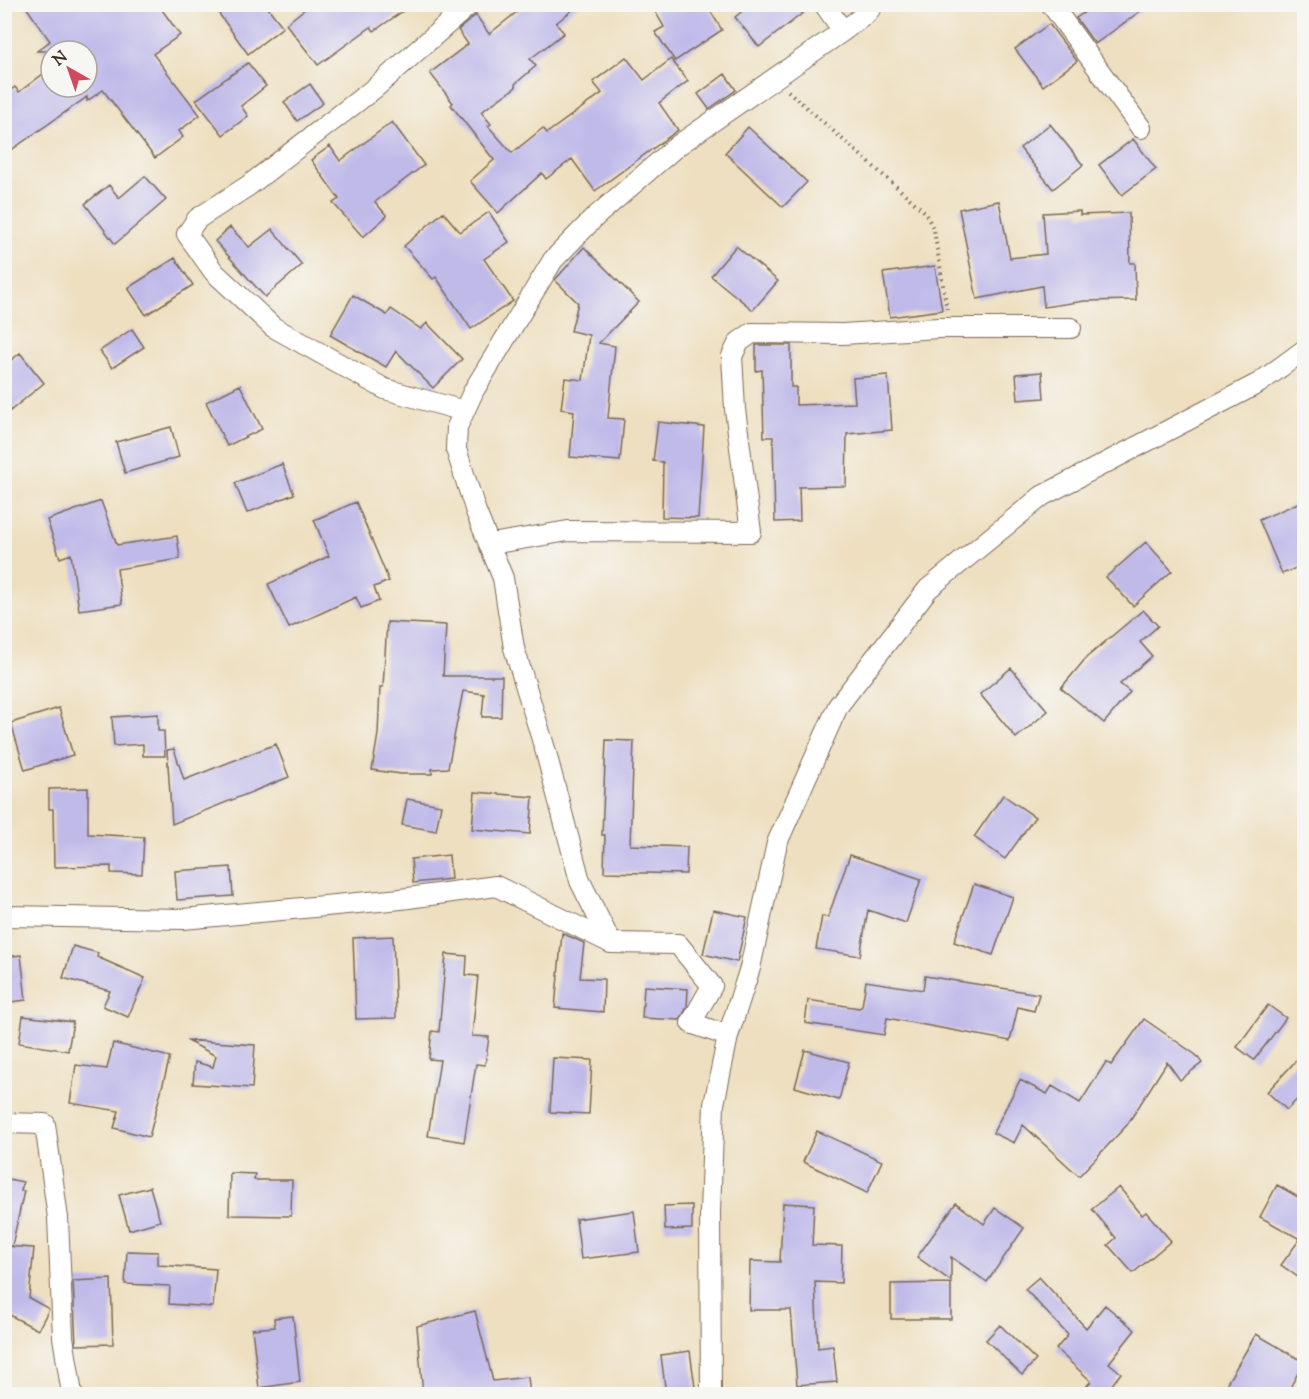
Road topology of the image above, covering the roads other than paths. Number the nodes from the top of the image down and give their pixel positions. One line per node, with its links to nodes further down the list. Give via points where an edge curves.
1 (470, 4): 9 (street, via 376,87 248,186 197,219 187,234 214,272 273,327 385,389)
2 (824, 4): 5 (street)
3 (874, 4): 5 (street)
4 (1051, 4): 6 (street)
5 (843, 32): 9 (street, via 676,146 595,217 553,260)
6 (1141, 128)
7 (1071, 328): 10 (street, via 752,333 739,342 732,356 751,532 568,531)
8 (1305, 350): 13 (street, via 1259,383 1042,496 928,589 838,706 777,843 750,968)
9 (464, 411): 10 (street, via 456,449)
10 (490, 544): 12 (street, via 503,578 514,648 580,880)
11 (4, 916): 12 (street, via 183,919 496,886)
12 (611, 943): 13 (street, via 678,944 712,986 691,1023)
13 (728, 1036): 16 (street, via 714,1104)
14 (4, 1123): 15 (street, via 45,1124 58,1218 63,1337)
15 (72, 1395)
16 (711, 1395)

